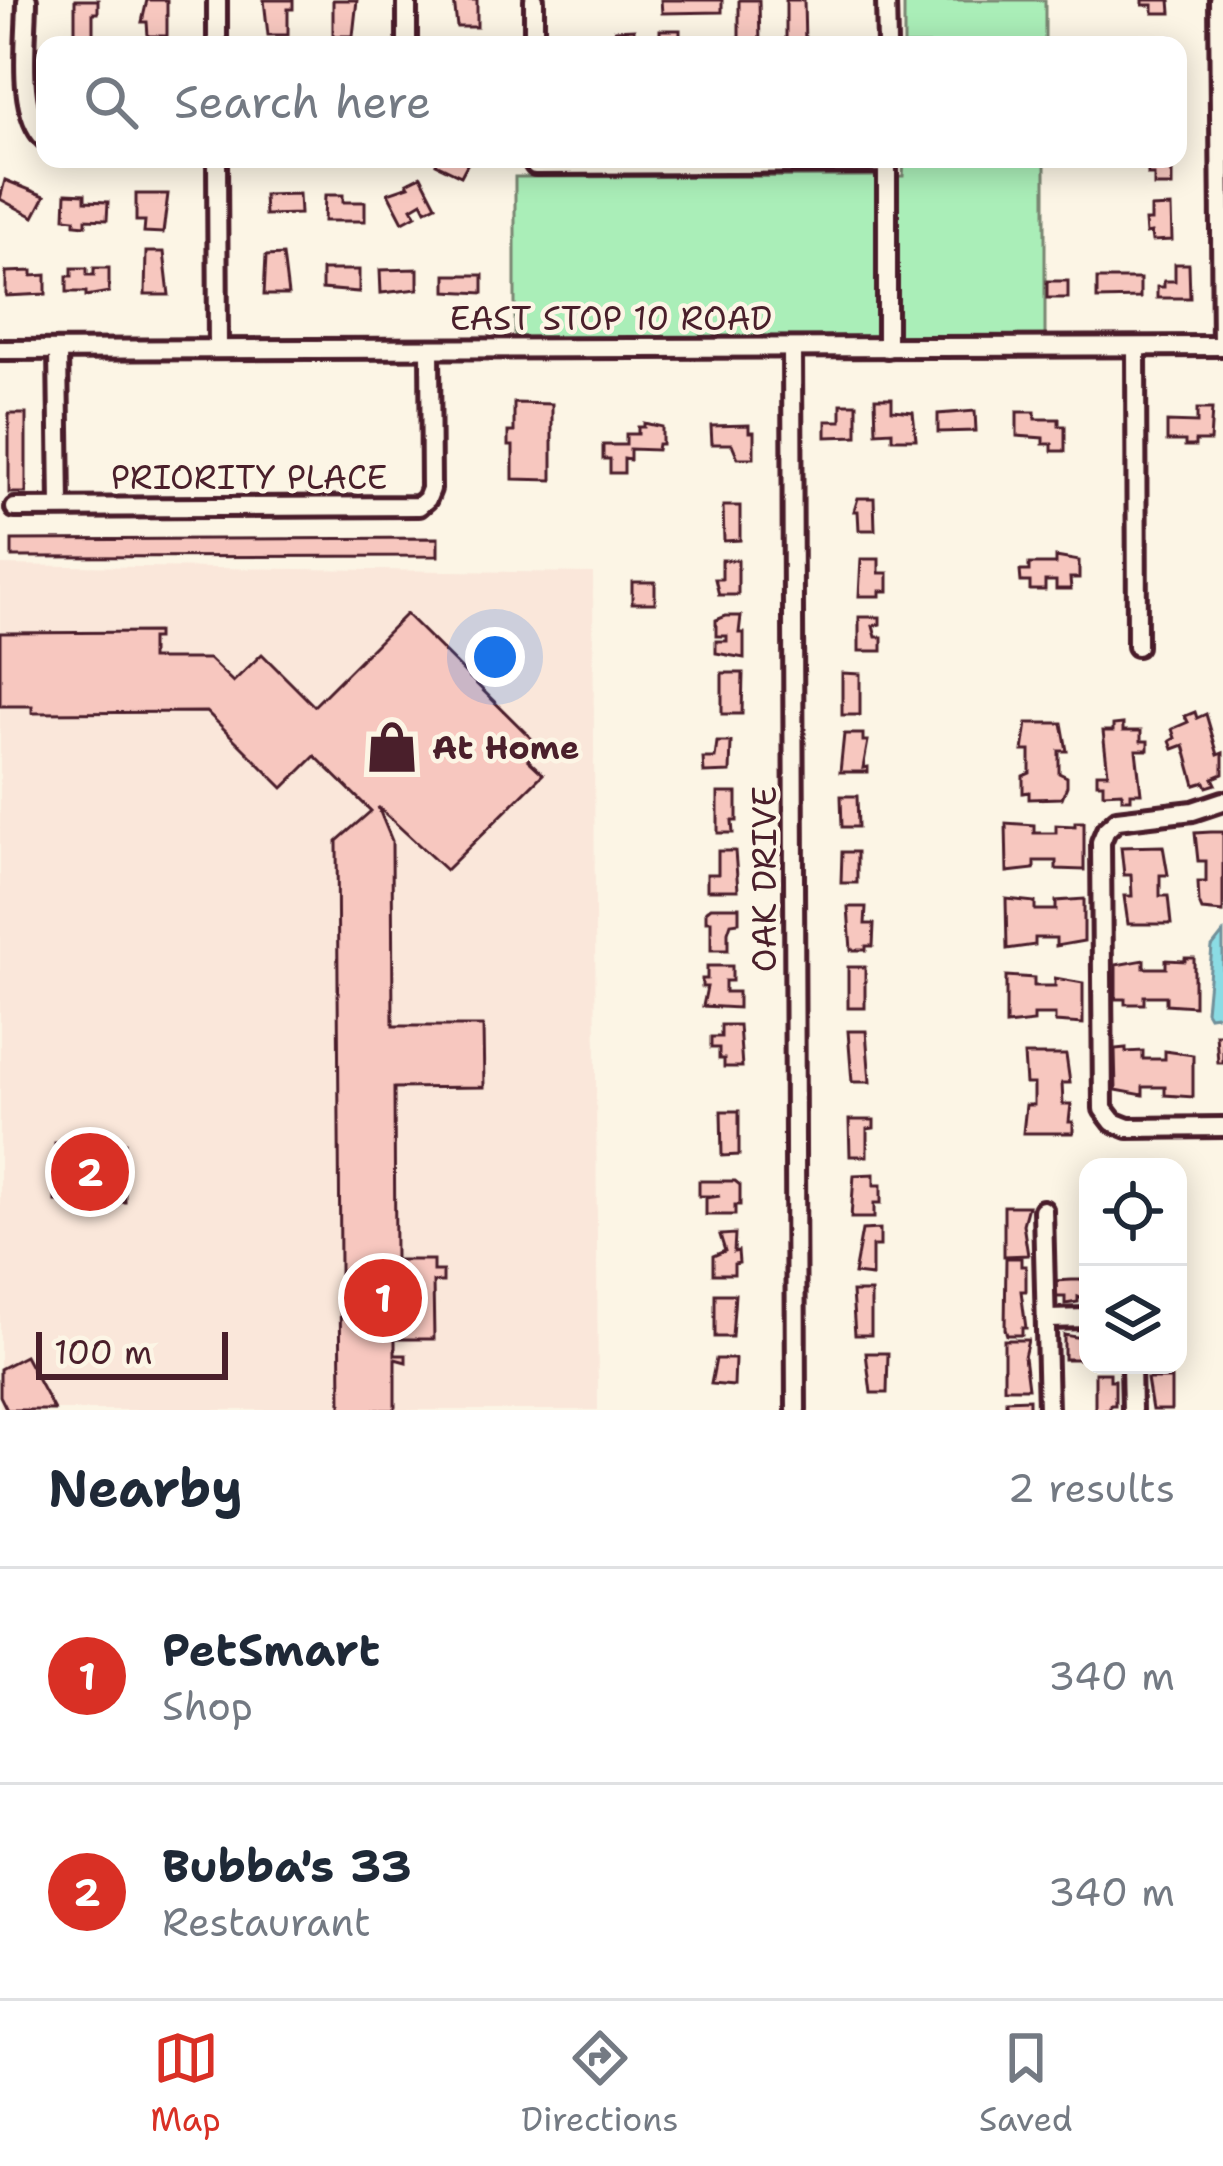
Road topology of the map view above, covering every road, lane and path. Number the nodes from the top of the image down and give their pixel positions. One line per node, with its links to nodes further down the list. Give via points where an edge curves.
1 (27, 0): 11 (street, via 27,107)
2 (217, 0): 7 (street)
3 (406, 0): 8 (street)
4 (534, 0): 9 (street)
5 (886, 0): 10 (street)
6 (1219, 0): 14 (street)
7 (217, 36)
8 (407, 36)
9 (534, 36)
10 (886, 36)
11 (36, 124)
12 (218, 168): 18 (street)
13 (887, 168): 17 (street)
14 (1223, 346): 15 (street, EAST STOP 10 ROAD)
15 (1136, 347): 17 (street, EAST STOP 10 ROAD); 24 (street)
16 (792, 348): 17 (street, EAST STOP 10 ROAD); 19 (street, EAST STOP 10 ROAD); 31 (street, OAK DRIVE)
17 (887, 348)
18 (218, 349): 19 (street, EAST STOP 10 ROAD); 21 (street, EAST STOP 10 ROAD)
19 (430, 349): 22 (street, PRIORITY PLACE, via 431,489 418,506)
20 (0, 350): 21 (street, EAST STOP 10 ROAD)
21 (58, 350): 22 (street)
22 (60, 507): 23 (street, PRIORITY PLACE)
23 (15, 508)
24 (1137, 646)
25 (1223, 801): 26 (street, via 1121,818 1102,838 1101,1098 1110,1119 1128,1128)
26 (1223, 1127)
27 (1043, 1210): 29 (street)
28 (1079, 1318): 29 (street)
29 (1048, 1319): 32 (street)
30 (1131, 1374): 33 (street)
31 (796, 1410)
32 (1048, 1410)
33 (1132, 1410)

